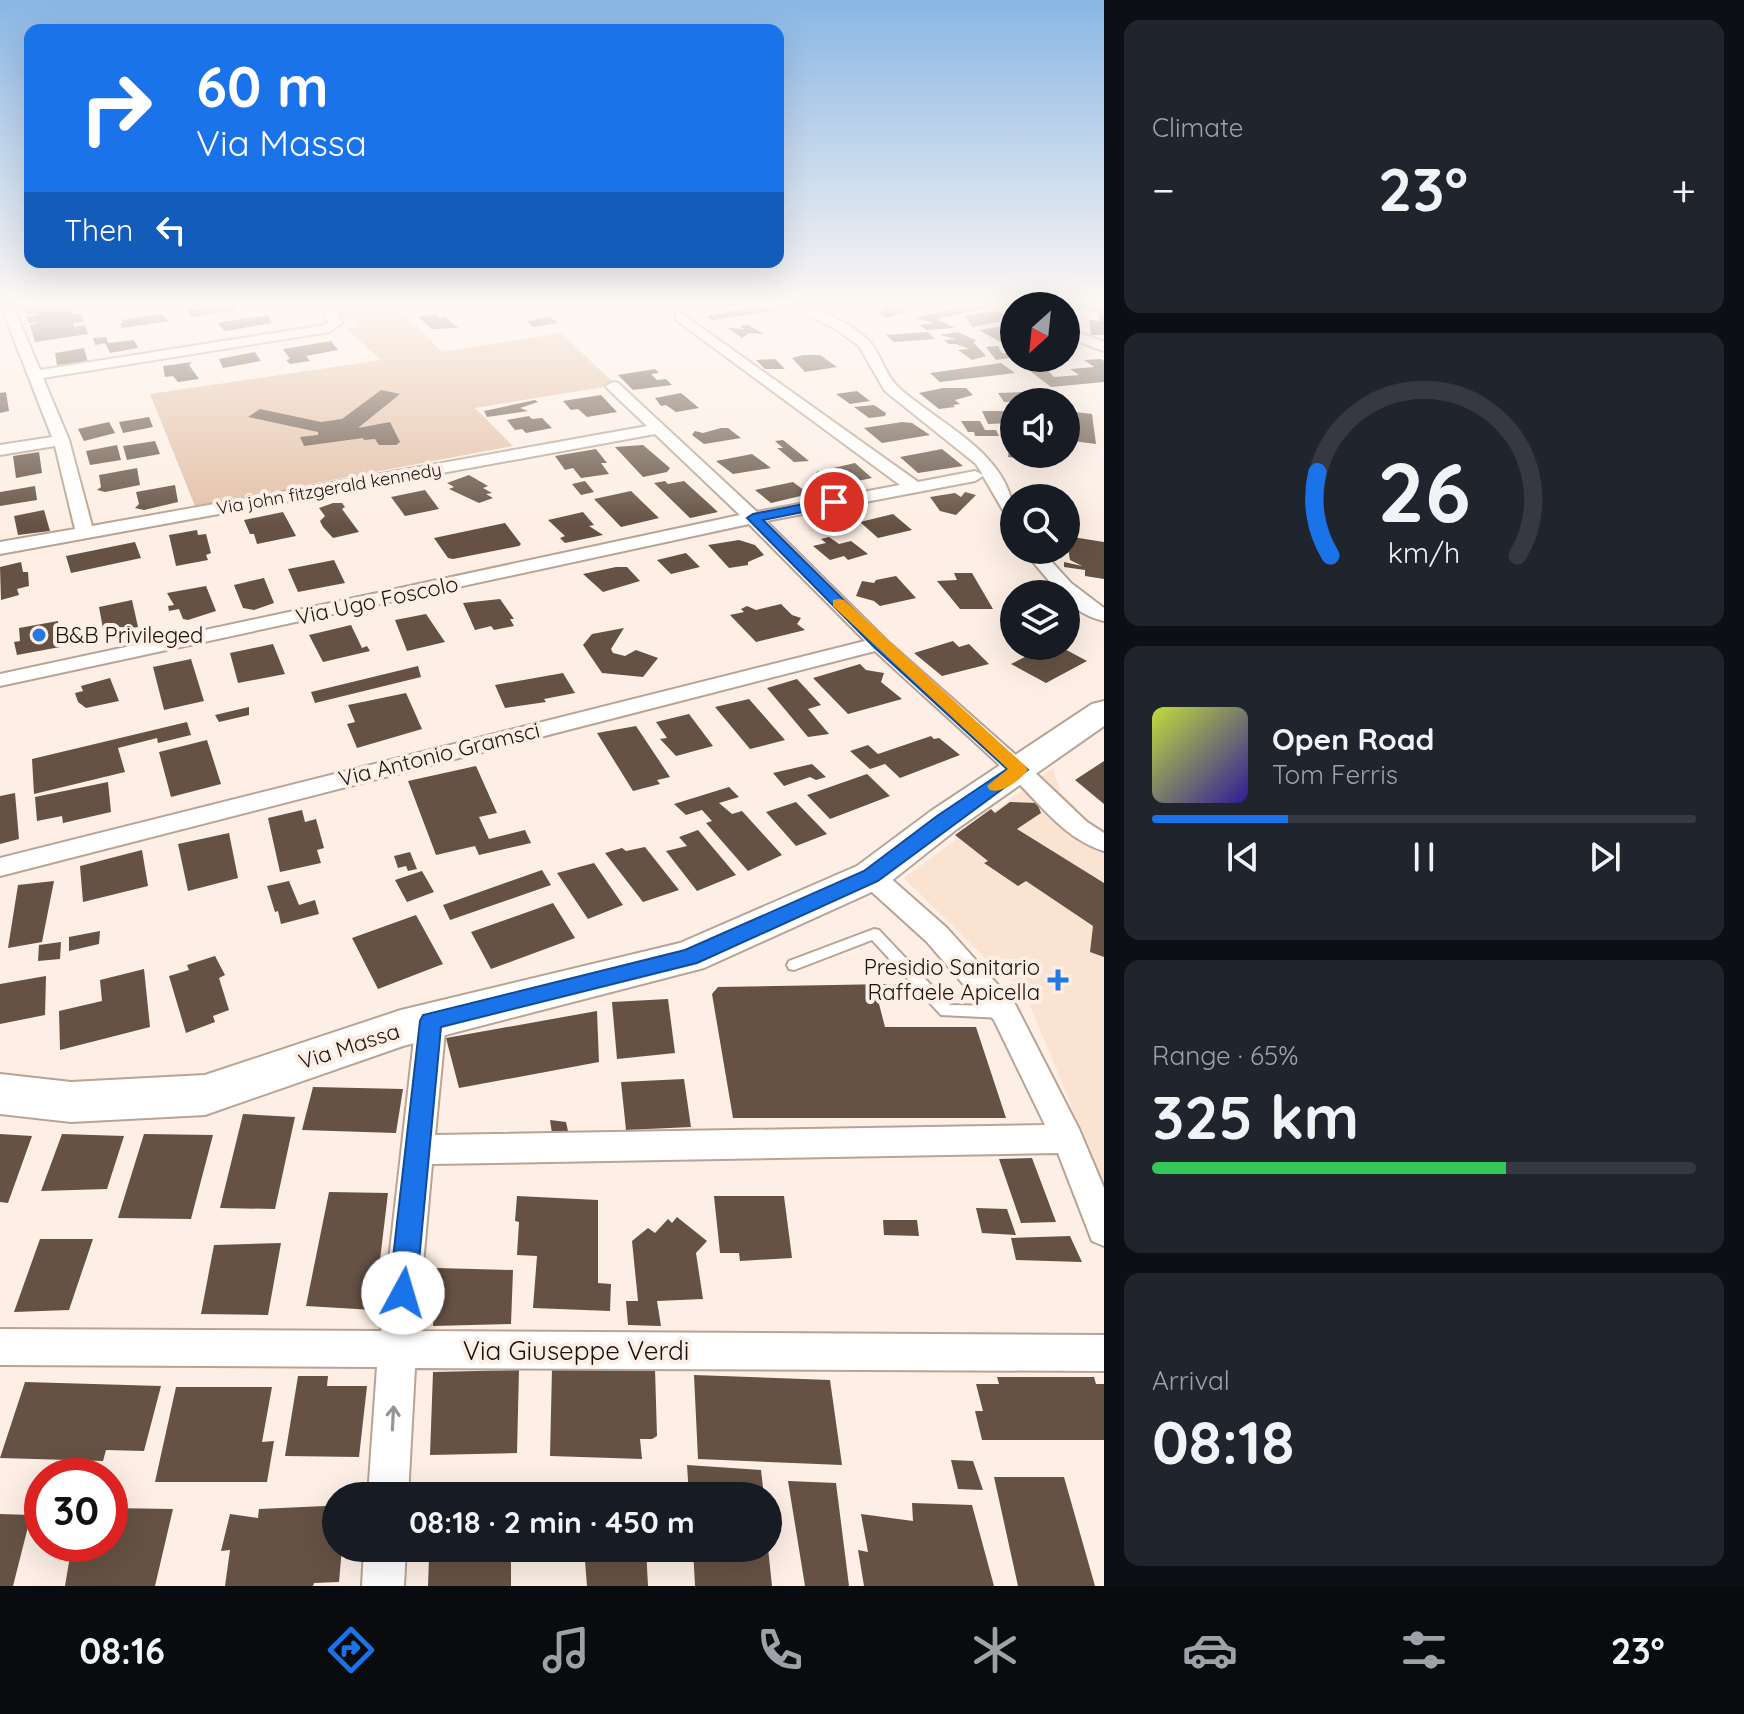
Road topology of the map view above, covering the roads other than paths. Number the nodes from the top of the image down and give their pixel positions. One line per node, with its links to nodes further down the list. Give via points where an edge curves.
1 (36, 377): 6 (street)
2 (763, 377): 9 (street)
3 (884, 377): 10 (street, via 890,388 983,461)
4 (613, 386): 5 (street)
5 (659, 429): 11 (street); 12 (street, Via john fitzgerald kennedy)
6 (61, 440): 7 (street); 12 (street)
7 (0, 450)
8 (975, 476): 9 (street, Via Ugo Foscolo)
9 (914, 487): 11 (street, Via Ugo Foscolo)
10 (1000, 491)
11 (753, 518): 16 (street); 17 (street, Via Ugo Foscolo)
12 (85, 533): 13 (street, Via john fitzgerald kennedy)
13 (0, 548)
14 (1044, 564): 15 (street)
15 (1101, 617)
16 (879, 644): 19 (street); 21 (street, Via Antonio Gramsci)
17 (0, 680)
18 (1104, 711): 19 (street, Via Massa)
19 (1019, 770): 20 (street, via 1078,828); 22 (street, Via Massa)
20 (1104, 842)
21 (0, 867)
22 (871, 876): 24 (street, via 937,935); 25 (street, Via Massa, via 689,957)
23 (794, 965): 24 (lane, via 874,934 946,1011)
24 (1005, 1012): 27 (street)
25 (431, 1021): 26 (street, Via Massa, via 205,1095 71,1102); 28 (street)
26 (0, 1094)
27 (1068, 1139): 28 (street); 29 (street)
28 (418, 1150): 31 (street)
29 (1104, 1230)
30 (0, 1347): 31 (street, Via Giuseppe Verdi)
31 (397, 1350): 32 (street, Via Giuseppe Verdi); 33 (street, one-way to 31)
32 (1104, 1353)
33 (389, 1482)
34 (384, 1562): 35 (street)
35 (383, 1586)

